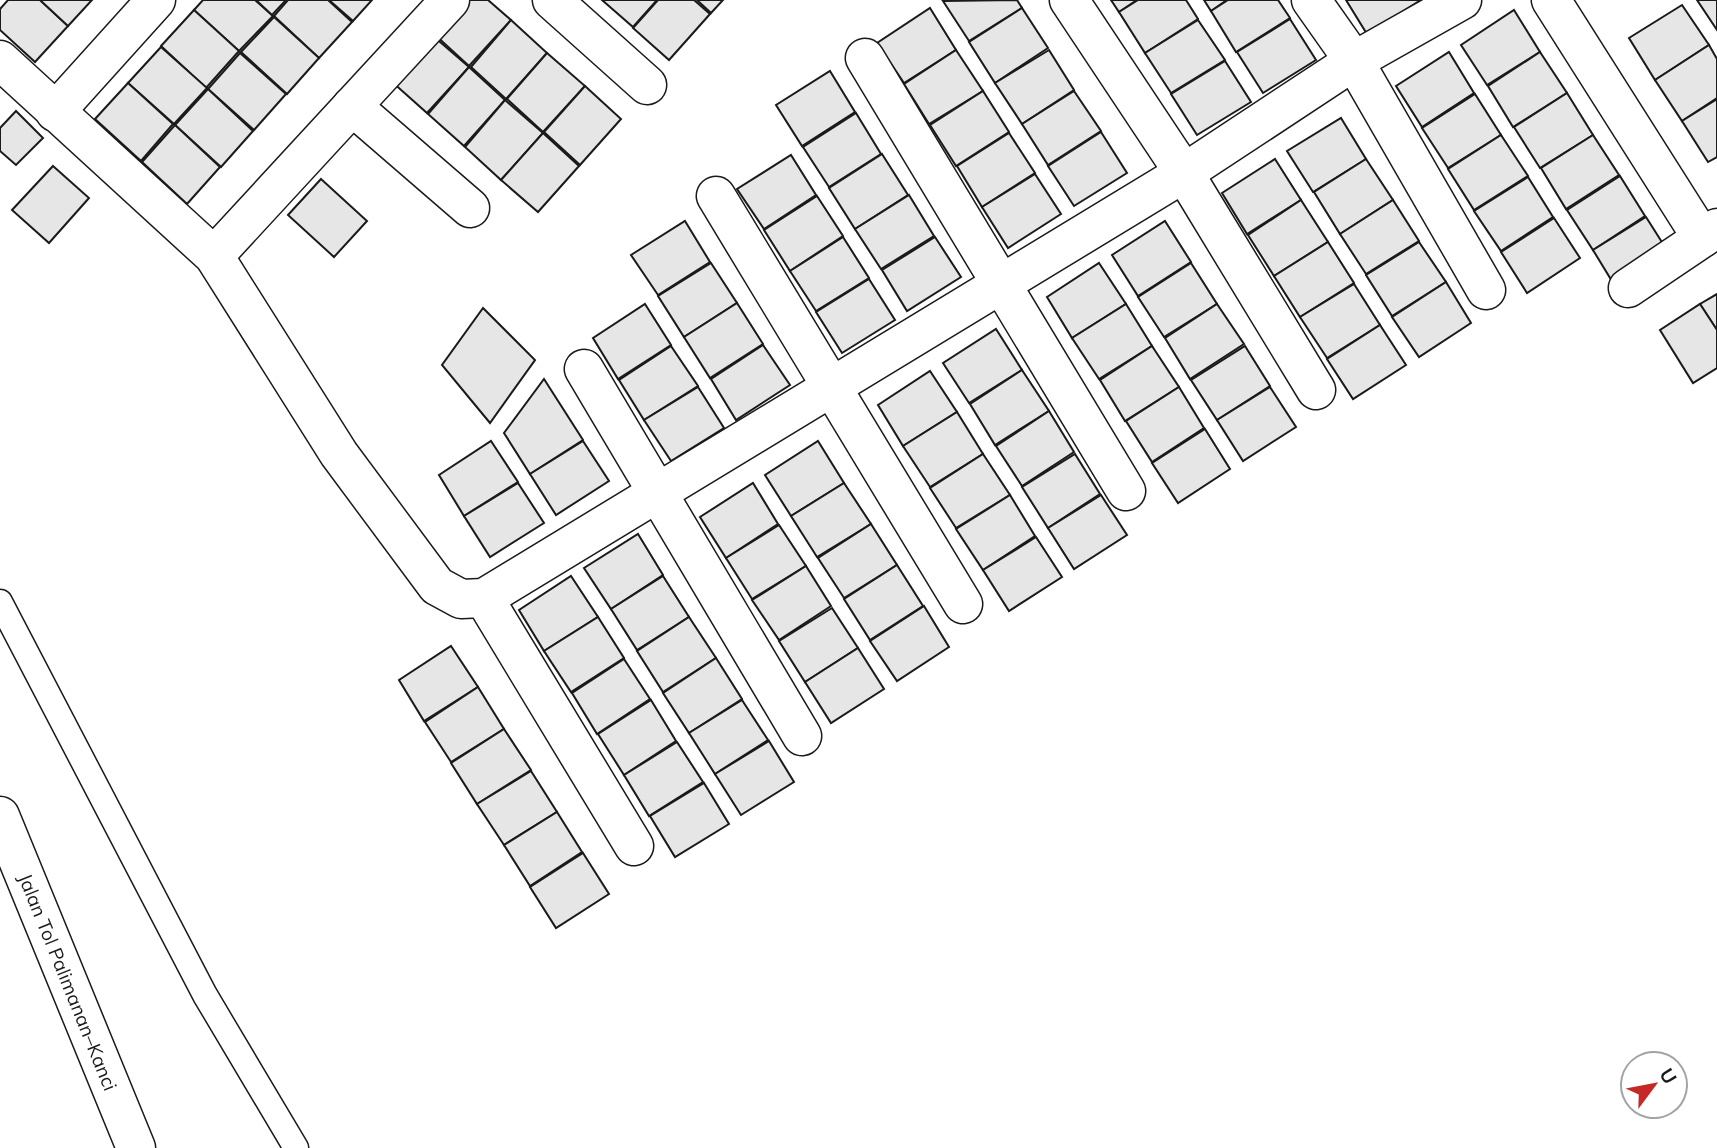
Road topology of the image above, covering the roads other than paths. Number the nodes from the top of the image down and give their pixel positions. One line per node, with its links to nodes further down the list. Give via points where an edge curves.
1 (156, 0): 13 (main road)
2 (450, 0): 12 (main road)
3 (552, 0): 11 (main road)
4 (1069, 0): 14 (main road)
5 (1311, 0): 10 (main road)
6 (1462, 0): 10 (main road)
7 (1551, 0): 17 (main road)
8 (865, 58): 19 (main road)
9 (0, 60): 13 (main road)
10 (1354, 61): 14 (main road); 21 (main road)
11 (647, 85)
12 (352, 106): 16 (main road); 18 (main road)
13 (55, 112): 18 (main road)
14 (1184, 173): 19 (main road); 24 (main road)
15 (716, 196): 23 (main road)
16 (470, 208)
17 (1709, 233): 20 (main road)
18 (214, 256): 27 (main road, via 339,453 437,586 461,599)
19 (1001, 285): 23 (main road); 25 (main road)
20 (1628, 288)
21 (1486, 290)
22 (584, 369): 26 (main road)
23 (830, 388): 26 (main road); 29 (main road)
24 (1316, 390)
25 (1126, 491)
26 (656, 495): 27 (main road); 30 (main road)
27 (484, 598): 32 (main road)
28 (0, 602): 34 (lane, via 205,995)
29 (963, 604)
30 (803, 736)
31 (0, 816): 33 (main road, Jalan Tol Palimanan–Kanci)
32 (634, 846)
33 (136, 1148)
34 (296, 1148)

